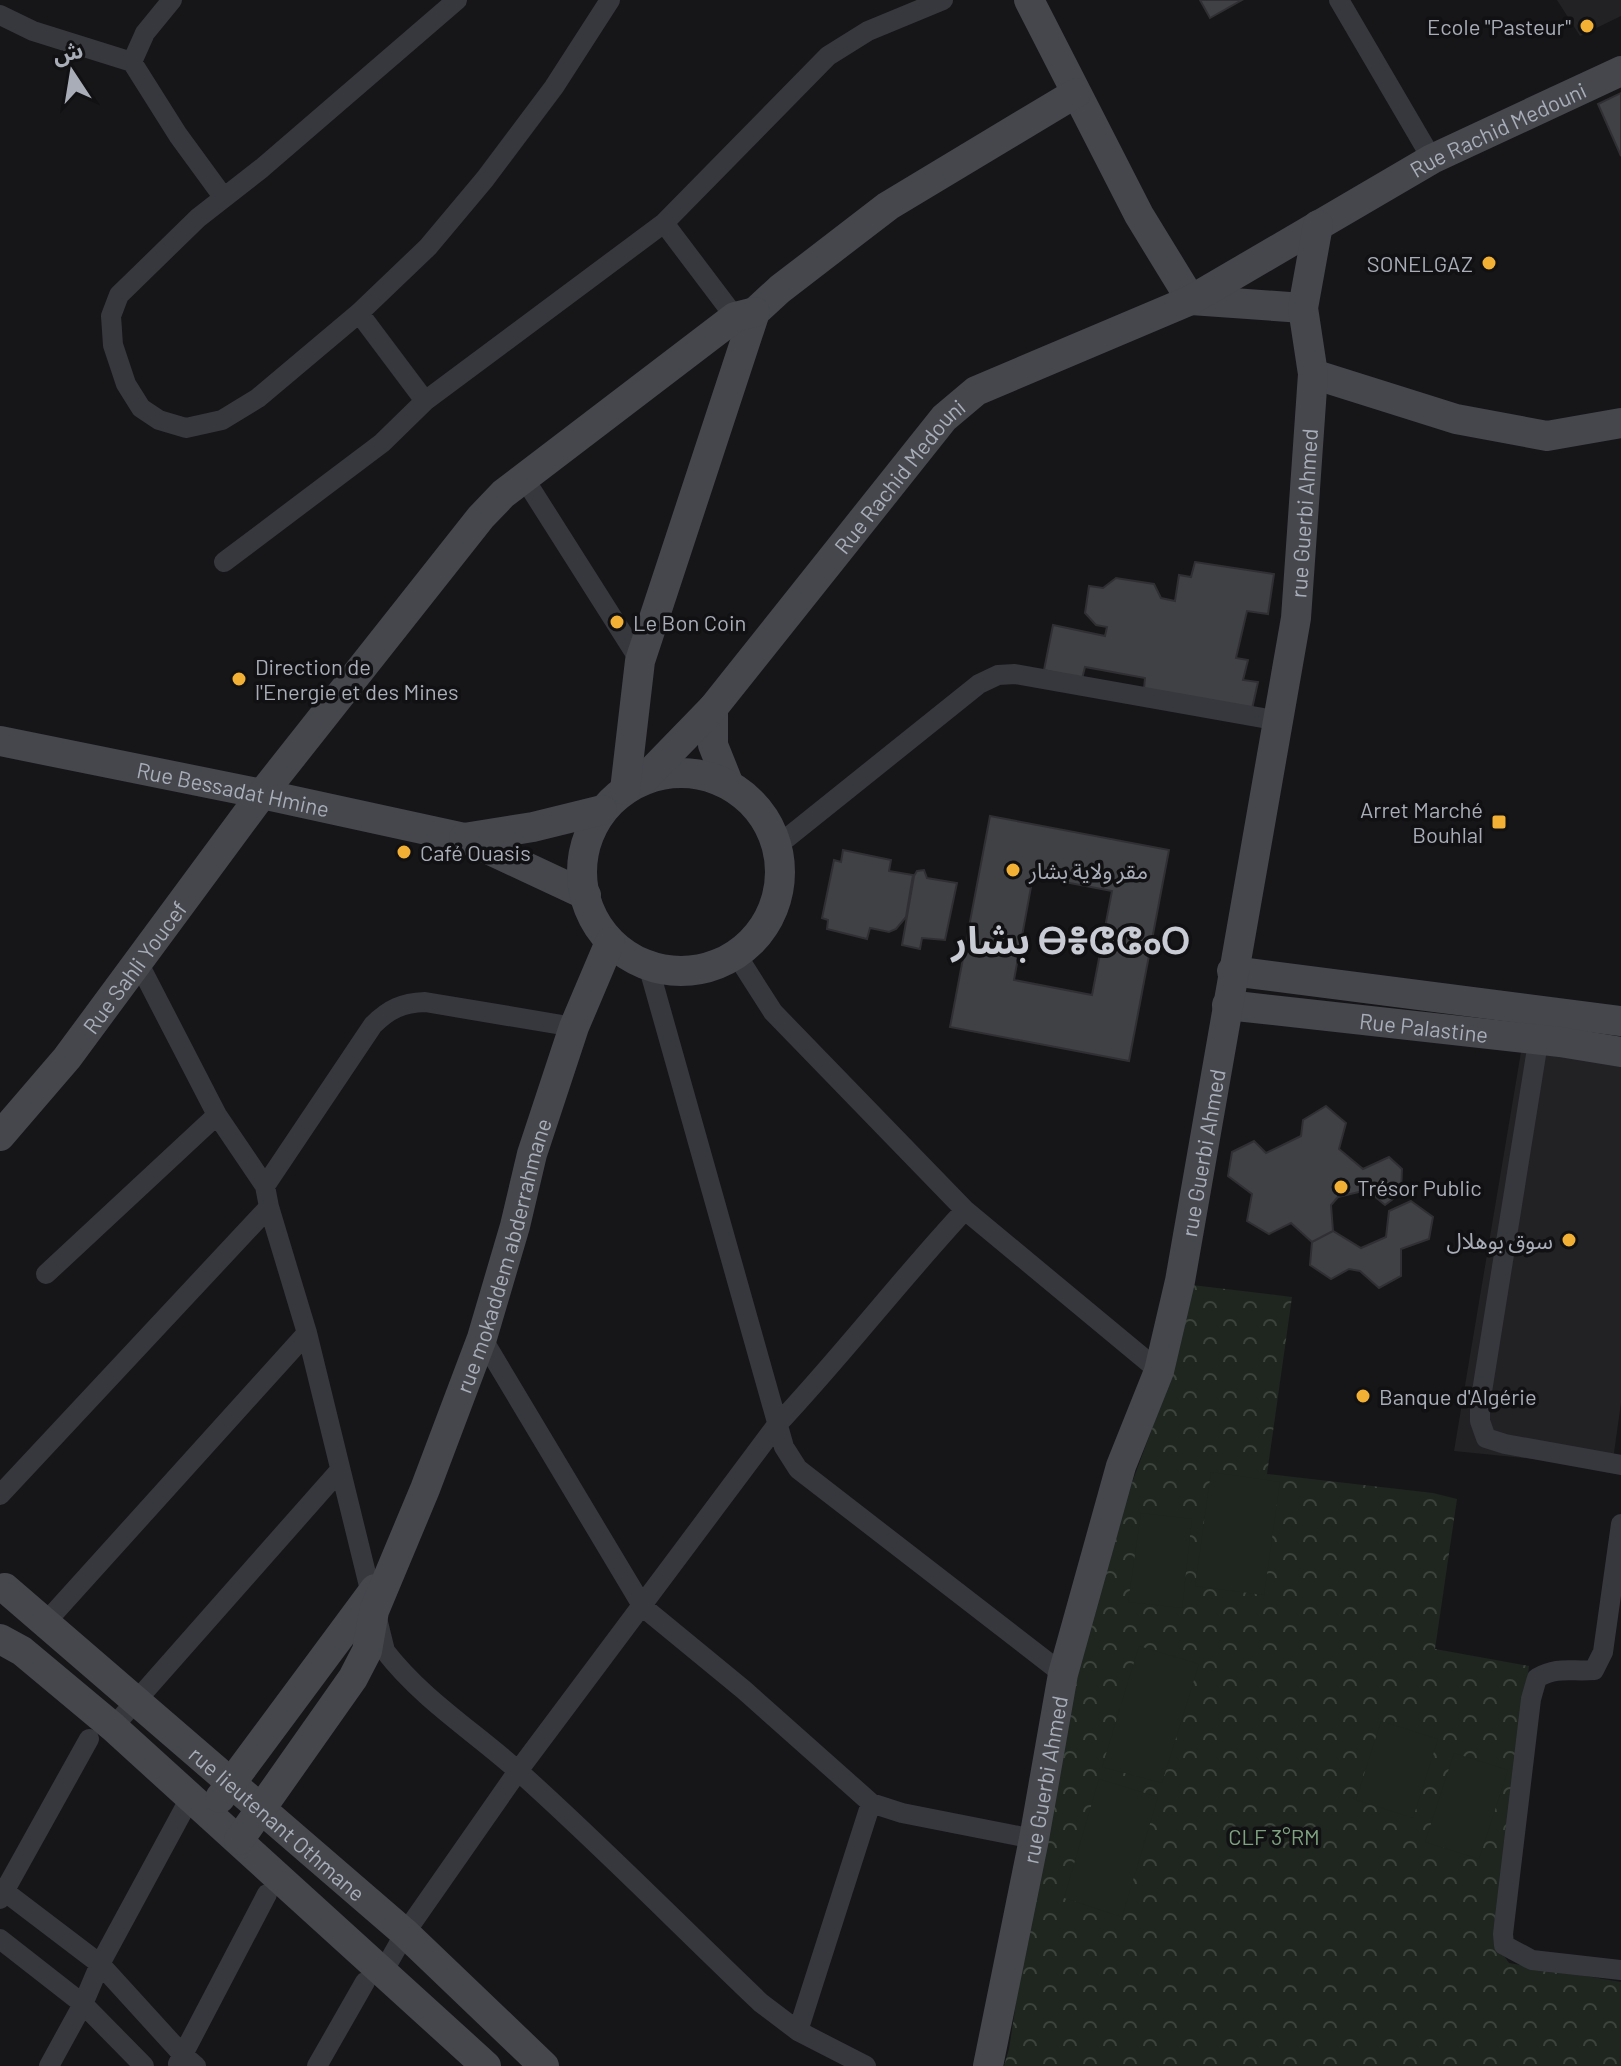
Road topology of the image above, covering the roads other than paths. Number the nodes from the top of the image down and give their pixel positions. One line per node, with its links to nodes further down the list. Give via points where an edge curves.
1 (172, 0): 8 (street, via 145,33)
2 (457, 0): 12 (street)
3 (610, 0): 17 (street, via 485,179 428,247)
4 (943, 0): 13 (street, via 868,31 828,56)
5 (1029, 0): 10 (main road)
6 (1339, 0): 11 (street)
7 (0, 15): 8 (street, via 33,31)
8 (132, 62): 12 (street)
9 (1621, 71): 11 (main road, Rue Rachid Medouni)
10 (1076, 93): 15 (main road, via 1139,215); 18 (main road, Rue Sahli Youcef, via 888,206)
11 (1432, 159): 14 (main road, Rue Rachid Medouni)
12 (224, 198): 17 (street, via 119,295 111,316 113,345 141,408 186,428 222,420 258,398)
13 (664, 223): 18 (street); 20 (street)
14 (1318, 225): 15 (main road, Rue Rachid Medouni); 16 (main road, rue Guerbi Ahmed)
15 (1191, 300): 16 (main road); 25 (main road, Rue Rachid Medouni, via 960,402)
16 (1303, 308): 19 (main road, rue Guerbi Ahmed)
17 (359, 313): 20 (street)
18 (745, 314): 22 (main road, Rue Sahli Youcef); 24 (main road)
19 (1313, 374): 21 (main road, via 1456,419 1547,436); 26 (main road, rue Guerbi Ahmed, via 1296,618)
20 (425, 401): 23 (street, via 382,443)
21 (1621, 423)
22 (524, 478): 24 (street); 30 (main road, Rue Sahli Youcef, via 481,517)
23 (224, 562)
24 (640, 661): 28 (main road)
25 (713, 708): 28 (main road, Rue Rachid Medouni); 29 (main road, via 713,745)
26 (1280, 721): 33 (street, via 998,675 979,684); 39 (main road, rue Guerbi Ahmed)
27 (0, 741): 30 (main road, Rue Bessadat Hmine)
28 (634, 785): 29 (main road, via 672,773 701,775); 31 (main road)
29 (729, 785): 33 (main road, via 767,821)
30 (262, 794): 32 (main road, Rue Bessadat Hmine); 37 (main road, Rue Sahli Youcef)
31 (602, 810): 32 (main road, Rue Bessadat Hmine); 34 (main road, via 588,837 581,873)
32 (464, 838): 34 (main road, Rue Bessadat Hmine)
33 (777, 846): 36 (main road, via 778,895 755,938)
34 (586, 895): 35 (main road, via 589,910)
35 (610, 942): 38 (main road); 43 (main road, rue mokaddem abderrahmane)
36 (736, 954): 38 (main road, via 713,966 688,970); 49 (street, via 773,1012)
37 (138, 962): 46 (street); 47 (main road, Rue Sahli Youcef, via 67,1058)
38 (648, 965): 54 (street)
39 (1232, 971): 40 (main road, rue Guerbi Ahmed); 41 (main road, Rue Palastine)
40 (1227, 1005): 44 (main road, Rue Palastine); 53 (main road, rue Guerbi Ahmed, via 1180,1281)
41 (1547, 1011): 42 (main road, Rue Palastine); 44 (street)
42 (1621, 1021)
43 (574, 1027): 48 (street, via 425,1002 387,1011 373,1025); 52 (main road, rue mokaddem abderrahmane, via 532,1154)
44 (1537, 1041): 45 (main road, Rue Palastine); 55 (street, via 1480,1421 1486,1438 1495,1441)
45 (1621, 1052)
46 (217, 1115): 48 (street); 50 (street)
47 (0, 1136)
48 (267, 1196): 51 (street); 57 (street)
49 (965, 1210): 53 (street); 54 (street)
50 (46, 1274)
51 (307, 1333): 56 (street); 62 (street)
52 (482, 1338): 60 (main road, rue mokaddem abderrahmane, via 393,1570); 61 (street)
53 (1159, 1371): 65 (main road, rue Guerbi Ahmed, via 1121,1466)
54 (776, 1426): 61 (street); 65 (street, via 798,1469)
55 (1621, 1465)
56 (340, 1470): 60 (street); 66 (street)
57 (0, 1495)
58 (1621, 1524): 80 (street, via 1603,1652 1594,1670 1565,1668 1537,1678 1503,1934 1504,1945 1532,1960)
59 (3, 1585): 62 (main road, rue lieutenant Othmane); 63 (main road, via 9,1601)
60 (372, 1603): 68 (street, via 385,1651 397,1666); 69 (main road, rue mokaddem abderrahmane); 71 (main road, via 367,1651 353,1678)
61 (643, 1607): 68 (street); 70 (street)
62 (45, 1623): 66 (main road, rue lieutenant Othmane)
63 (0, 1628)
64 (0, 1639): 67 (main road, rue lieutenant Othmane, via 22,1651)
65 (1063, 1674): 73 (main road, rue Guerbi Ahmed)
66 (135, 1700): 67 (street); 69 (main road, rue lieutenant Othmane)
67 (101, 1733): 72 (main road, rue lieutenant Othmane); 75 (street)
68 (518, 1771): 77 (street); 83 (street, via 761,2003)
69 (231, 1784): 71 (main road, rue lieutenant Othmane); 72 (main road, rue mokaddem abderrahmane)
70 (871, 1803): 73 (street); 83 (street)
71 (261, 1809): 74 (main road); 77 (main road, rue lieutenant Othmane)
72 (196, 1811): 74 (main road, rue lieutenant Othmane); 79 (street)
73 (1034, 1839): 91 (main road, rue Guerbi Ahmed)
74 (239, 1840): 81 (main road, rue lieutenant Othmane)
75 (1, 1893): 79 (street)
76 (267, 1894): 84 (street)
77 (405, 1933): 81 (street); 89 (main road, rue lieutenant Othmane)
78 (0, 1939): 82 (street)
79 (100, 1964): 82 (street); 84 (street)
80 (1621, 1970)
81 (374, 1977): 87 (street); 88 (main road, rue lieutenant Othmane)
82 (83, 2004): 85 (street); 86 (street)
83 (798, 2031): 90 (street)
84 (185, 2062)
85 (49, 2066)
86 (144, 2066)
87 (317, 2066)
88 (486, 2066)
89 (544, 2066)
90 (866, 2066)
91 (988, 2066)

